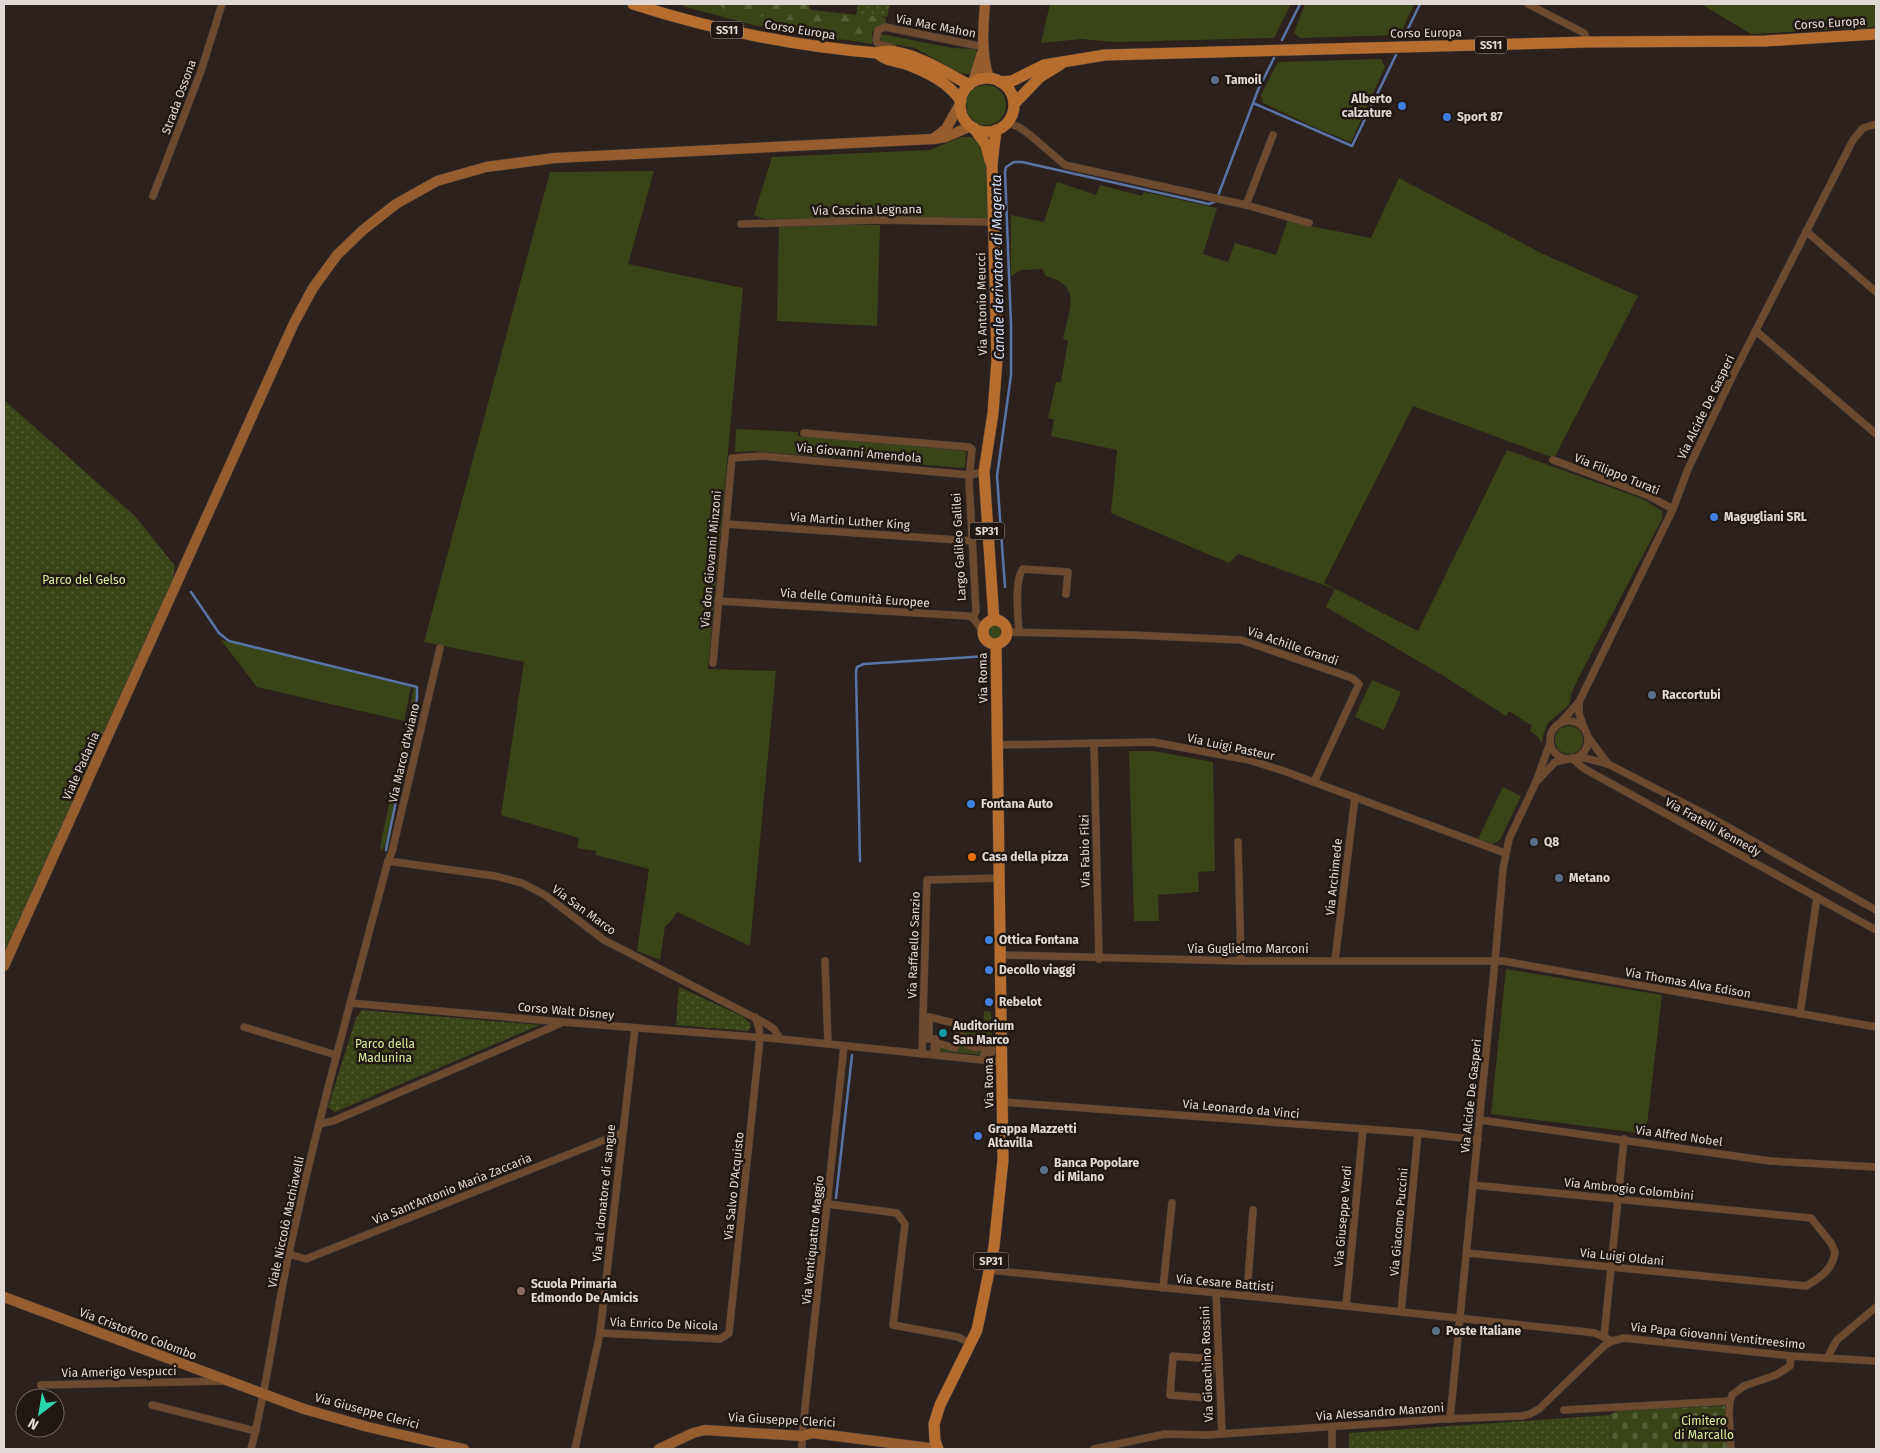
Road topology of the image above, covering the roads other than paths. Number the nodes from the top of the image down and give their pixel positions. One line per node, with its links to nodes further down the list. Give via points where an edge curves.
1 (222, 4): 22 (street, Strada Ossona, via 201,71)
2 (633, 4): 8 (main road, Corso Europa / SS11, via 752,36)
3 (985, 4): 7 (street)
4 (1528, 4): 6 (street, via 1584,33)
5 (1876, 34): 6 (main road, Corso Europa / SS11, via 1766,40)
6 (1588, 42): 9 (main road, Corso Europa / SS11, via 1114,54)
7 (984, 47): 10 (street, Via Mac Mahon, via 885,27 878,30 878,44 916,52); 11 (street, via 986,68); 12 (street)
8 (877, 54): 10 (main road, Corso Europa / SS11, via 883,51 902,54); 13 (main road, Corso Europa / SS11, via 932,76 948,86)
9 (1066, 60): 11 (main road, Corso Europa, via 1044,65 1012,81); 14 (main road, Corso Europa, via 1040,77)
10 (939, 69): 12 (main road, Corso Europa / SS11)
11 (995, 80): 12 (main road, via 981,79); 14 (main road, via 1007,87)
12 (971, 84): 13 (main road)
13 (960, 103): 17 (main road, SS11, via 965,120); 20 (street, via 946,129)
14 (1014, 104): 15 (main road)
15 (1007, 123): 18 (main road); 23 (street, via 1020,127 1065,165)
16 (1876, 124): 27 (street, Via Alcide De Gasperi, via 1863,128 1853,140)
17 (973, 127): 18 (main road, via 981,131); 20 (street); 21 (main road, Via Antonio Meucci / SP31, via 986,145)
18 (996, 130): 21 (main road, Via Antonio Meucci / SP31)
19 (1272, 135): 23 (street)
20 (933, 139): 72 (street, Viale Padania, via 555,158 486,167 437,181 396,204 363,230 337,256 313,288 294,323)
21 (992, 165): 24 (main road, Via Antonio Meucci / SP31)
22 (153, 196)
23 (1246, 205): 25 (street)
24 (994, 222): 26 (street, Via Cascina Legnana, via 880,220); 34 (main road, Via Antonio Meucci / SP31, via 997,360)
25 (1309, 223)
26 (741, 224)
27 (1806, 231): 28 (street); 29 (street, Via Alcide De Gasperi)
28 (1876, 292)
29 (1756, 331): 31 (street); 36 (street, Via Alcide De Gasperi, via 1688,469)
30 (804, 433): 35 (street, via 969,447 972,449)
31 (1876, 434)
32 (732, 458): 35 (street, Via Giovanni Amendola, via 762,456); 37 (street, Via don Giovanni Minzoni)
33 (1553, 460): 36 (street, Via Filippo Turati, via 1647,495)
34 (984, 472): 35 (street, Via Giovanni Amendola); 42 (main road, SP31)
35 (969, 475): 38 (street, Largo Galileo Galilei)
36 (1672, 509): 48 (street, Via Alcide De Gasperi)
37 (726, 524): 38 (street, Via Martin Luther King); 40 (street, Via don Giovanni Minzoni)
38 (972, 540): 41 (street, Largo Galileo Galilei, via 976,611)
39 (1066, 594): 44 (street, via 1068,572 1023,569 1019,574)
40 (718, 600): 41 (street, Via delle Comunità Europee); 47 (street, Via don Giovanni Minzoni)
41 (973, 618): 43 (street)
42 (994, 620): 43 (main road); 44 (main road, via 1002,622)
43 (983, 631): 45 (main road, via 985,639)
44 (1013, 632): 45 (main road); 56 (street, Via Achille Grandi, via 1241,640 1352,678 1359,684)
45 (996, 644): 53 (main road, Via Roma / SP31)
46 (440, 648): 61 (street, Via Marco d'Aviano)
47 (713, 663)
48 (1579, 702): 49 (street, Via Alcide De Gasperi); 50 (street)
49 (1559, 724): 50 (street, via 1576,722); 51 (street, via 1552,732)
50 (1586, 734): 54 (street, via 1586,748); 55 (street, Via Fratelli Kennedy)
51 (1550, 742): 54 (street, via 1554,752); 57 (street, Via Alcide De Gasperi)
52 (1094, 743): 53 (street, Via Luigi Pasteur); 56 (street, Via Luigi Pasteur, via 1153,742 1266,764); 67 (street, Via Fabio Filzi)
53 (998, 744): 62 (main road, Via Roma / SP31)
54 (1570, 758): 55 (street, Via Fratelli Kennedy); 57 (street, Via Alcide De Gasperi, via 1555,762); 63 (street, Via Fratelli Kennedy)
55 (1608, 764): 64 (street, Via Fratelli Kennedy)
56 (1314, 782): 58 (street, Via Luigi Pasteur)
57 (1536, 782): 60 (street, Via Alcide De Gasperi)
58 (1355, 796): 60 (street, Via Luigi Pasteur); 69 (street, Via Archimede)
59 (1238, 842): 70 (street)
60 (1505, 853): 71 (street, Via Alcide De Gasperi)
61 (388, 861): 73 (street, Viale Niccolò Machiavelli); 75 (street, Via San Marco, via 495,876 522,883 604,940)
62 (1000, 878): 66 (main road, Via Roma / SP31); 84 (street, Via Raffaello Sanzio, via 927,880)
63 (1817, 897): 65 (street, Via Fratelli Kennedy); 74 (street)
64 (1876, 910)
65 (1876, 930)
66 (1002, 955): 67 (street, Via Guglielmo Marconi); 87 (main road, Via Roma / SP31)
67 (1099, 959): 70 (street, Via Guglielmo Marconi)
68 (825, 960): 82 (street)
69 (1334, 960): 70 (street, Via Guglielmo Marconi); 71 (street, Via Guglielmo Marconi)
70 (1241, 961)
71 (1495, 961): 74 (street, Via Thomas Alva Edison); 89 (street, Via Alcide De Gasperi)
72 (4, 966)
73 (350, 1003): 76 (street, Corso Walt Disney); 85 (street, Viale Niccolò Machiavelli)
74 (1800, 1014): 78 (street, Via Thomas Alva Edison)
75 (754, 1018): 80 (street); 81 (street, Via San Marco, via 774,1029)
76 (562, 1022): 79 (street, Corso Walt Disney); 90 (street, via 333,1121)
77 (244, 1027): 85 (street)
78 (1876, 1027)
79 (636, 1028): 80 (street, Corso Walt Disney); 92 (street, Via al donatore di sangue)
80 (760, 1038): 81 (street, Corso Walt Disney); 116 (street, Via Salvo D'Acquisto)
81 (780, 1039): 82 (street)
82 (828, 1044): 83 (street)
83 (844, 1046): 84 (street); 100 (street, Via Ventiquattro Maggio)
84 (922, 1054): 87 (street)
85 (336, 1055): 90 (street, Viale Niccolò Machiavelli)
86 (984, 1056): 86 (street, via 992,1052 992,1046 958,1036 962,1025 929,1017 929,1039 934,1039 934,1051 937,1043 955,1048 957,1040 984,1048)
87 (1002, 1062): 88 (main road, Via Roma / SP31)
88 (1003, 1102): 91 (street, Via Leonardo da Vinci); 105 (main road, Via Roma / SP31, via 1002,1179)
89 (1480, 1120): 94 (street, Via Alcide De Gasperi); 95 (street, Via Alfred Nobel)
90 (319, 1124): 103 (street, Viale Niccolò Machiavelli)
91 (1363, 1129): 93 (street, Via Leonardo da Vinci); 111 (street, Via Giuseppe Verdi)
92 (622, 1133): 103 (street, Via Sant'Antonio Maria Zaccaria, via 306,1260); 115 (street, Via al donatore di sangue)
93 (1418, 1133): 94 (street, Via Leonardo da Vinci); 113 (street, Via Giacomo Puccini)
94 (1478, 1140): 97 (street, Via Alcide De Gasperi)
95 (1624, 1140): 96 (street, Via Alfred Nobel, via 1770,1161); 98 (street)
96 (1876, 1167)
97 (1474, 1185): 98 (street, Via Ambrogio Colombini); 102 (street, Via Alcide De Gasperi)
98 (1619, 1199): 104 (street); 106 (street, Via Ambrogio Colombini, via 1811,1218 1835,1252 1829,1268 1806,1286)
99 (1172, 1203): 107 (street)
100 (828, 1204): 119 (street, via 897,1213 905,1224 893,1324 958,1337); 134 (street, Via Ventiquattro Maggio)
101 (1253, 1210): 109 (street)
102 (1467, 1253): 104 (street, Via Luigi Oldani); 114 (street, Via Alcide De Gasperi)
103 (289, 1254): 126 (street, Viale Niccolò Machiavelli)
104 (1611, 1267): 106 (street, Via Luigi Oldani); 117 (street)
105 (990, 1270): 107 (street, Via Cesare Battisti); 119 (main road, Via Roma / SP31)
106 (1774, 1284)
107 (1163, 1288): 108 (street, Via Cesare Battisti)
108 (1216, 1293): 109 (street, Via Cesare Battisti); 133 (street, Via Gioachino Rossini)
109 (1247, 1296): 111 (street, Via Cesare Battisti)
110 (4, 1297): 124 (street, Via Cristoforo Colombo)
111 (1346, 1306): 113 (street, Via Cesare Battisti)
112 (1876, 1307): 121 (street, via 1837,1340)
113 (1401, 1312): 114 (street, Via Cesare Battisti)
114 (1459, 1319): 117 (street); 130 (street, Via Alcide De Gasperi)
115 (600, 1333): 116 (street, Via Enrico De Nicola, via 720,1339); 138 (street, Via al donatore di sangue)
116 (727, 1336)
117 (1604, 1337): 118 (street)
118 (1612, 1341): 120 (street, Via Papa Giovanni Ventitreesimo, via 1631,1338); 130 (street, Via Alessandro Manzoni, via 1530,1414)
119 (971, 1344): 141 (main road, Via Roma / SP31, via 934,1424)
120 (1791, 1356): 121 (street, Via Papa Giovanni Ventitreesimo); 127 (street, via 1790,1366 1738,1390)
121 (1827, 1358): 123 (street, Via Papa Giovanni Ventitreesimo)
122 (1212, 1359): 122 (street, via 1208,1398 1170,1395 1173,1356)
123 (1876, 1361)
124 (227, 1381): 125 (street, Via Amerigo Vespucci); 126 (street, Via Cristoforo Colombo)
125 (41, 1385)
126 (264, 1395): 132 (street, Viale Niccolò Machiavelli); 137 (street, Via Giuseppe Clerici, via 359,1424)
127 (1730, 1401): 129 (street); 144 (street)
128 (152, 1406): 132 (street)
129 (1564, 1410)
130 (1450, 1418): 131 (street, Via Alessandro Manzoni)
131 (1332, 1427): 133 (street, Via Alessandro Manzoni); 143 (street)
132 (256, 1431): 136 (street, Viale Niccolò Machiavelli)
133 (1222, 1434): 135 (street, Via Alessandro Manzoni, via 1165,1434)
134 (802, 1436): 139 (street, Via Giuseppe Clerici, via 705,1430); 140 (street, Via Ventiquattro Maggio); 141 (street, Via Giuseppe Clerici, via 813,1434)
135 (1123, 1446): 142 (street, Via Alessandro Manzoni)
136 (251, 1449)
137 (464, 1449)
138 (575, 1449)
139 (659, 1449)
140 (802, 1449)
141 (938, 1449)
142 (1094, 1449)
143 (1332, 1449)
144 (1731, 1449)

